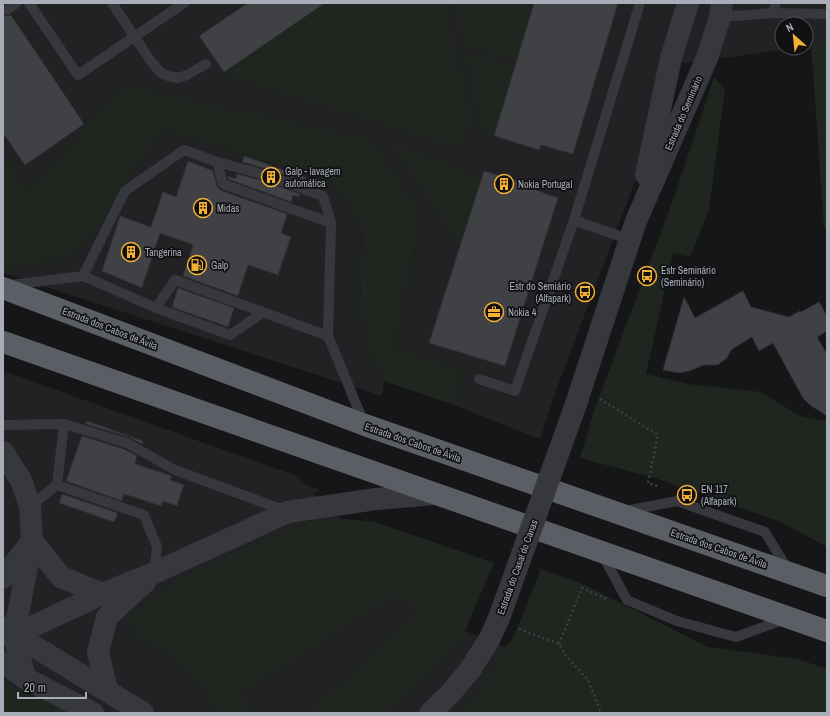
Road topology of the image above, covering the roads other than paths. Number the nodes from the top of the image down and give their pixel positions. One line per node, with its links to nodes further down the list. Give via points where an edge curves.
1 (17, 3): 8 (lane)
2 (29, 3): 12 (lane, via 78,75)
3 (112, 3): 12 (lane)
4 (184, 3): 12 (lane)
5 (640, 3): 15 (lane)
6 (688, 3): 17 (street, Estrada do Seminário, via 671,58)
7 (776, 3): 10 (lane)
8 (7, 10)
9 (721, 10): 10 (lane); 17 (street, Estrada do Seminário, via 707,58)
10 (773, 13): 11 (lane)
11 (827, 14)
12 (134, 37): 13 (lane, via 160,72 168,76 178,78)
13 (206, 64)
14 (217, 162): 16 (lane, via 224,184); 16 (lane, via 269,176 323,196); 18 (lane, via 184,150 125,191)
15 (574, 220): 17 (lane); 24 (lane, via 515,391)
16 (331, 223): 22 (lane)
17 (633, 230): 25 (street, Estrada do Seminário)
18 (83, 276): 19 (lane); 20 (lane)
19 (3, 287): 28 (highway, Estrada dos Cabos de Ávila)
20 (156, 308): 21 (lane, via 230,335); 21 (lane, via 175,280)
21 (262, 313): 22 (lane)
22 (328, 336): 28 (lane)
23 (3, 342): 31 (highway)
24 (479, 379)
25 (576, 404): 50 (street, Estrada do Casal do Canas, bridge, via 489,640 470,670)
26 (3, 424): 27 (lane)
27 (64, 424): 30 (lane); 33 (lane, via 127,443 175,470)
28 (365, 425): 34 (highway, Estrada dos Cabos de Ávila)
29 (3, 452): 32 (street, via 21,480)
30 (57, 485): 32 (lane); 37 (lane, via 144,515 157,547)
31 (435, 494): 33 (street, via 376,499); 36 (highway)
32 (30, 506): 35 (street)
33 (288, 512): 37 (street)
34 (618, 513): 38 (highway, Estrada dos Cabos de Ávila); 38 (lane, via 677,501 765,532)
35 (32, 541): 39 (street); 41 (street, via 61,577); 44 (street)
36 (601, 552): 42 (highway); 42 (lane, via 627,600 677,621 736,637)
37 (154, 573): 41 (street); 47 (street, via 107,616 98,652)
38 (790, 573): 40 (highway, Estrada dos Cabos de Ávila)
39 (3, 578)
40 (827, 586)
41 (102, 594): 44 (street)
42 (788, 618): 43 (highway)
43 (827, 631)
44 (6, 632): 46 (street); 47 (street)
45 (3, 663): 46 (street)
46 (25, 678): 48 (street)
47 (107, 690): 49 (street)
48 (93, 713)
49 (143, 713)
50 (430, 713)

